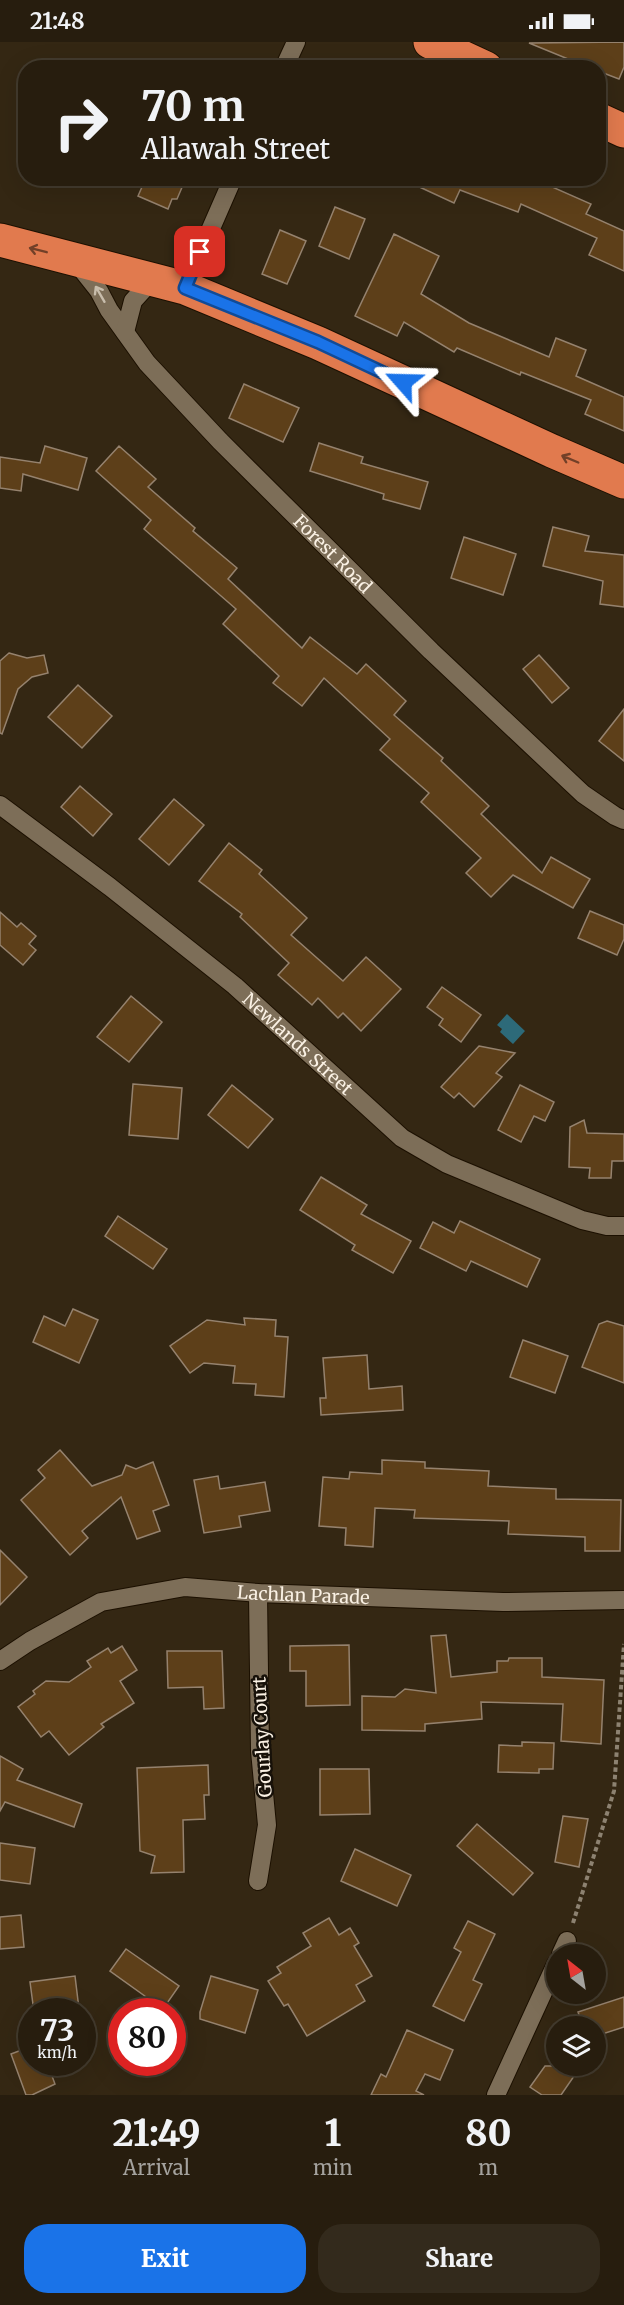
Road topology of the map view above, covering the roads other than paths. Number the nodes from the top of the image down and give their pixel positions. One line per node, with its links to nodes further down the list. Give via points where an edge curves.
1 (296, 42): 3 (street)
2 (430, 42): 4 (highway)
3 (288, 60)
4 (469, 60)
5 (606, 123): 6 (highway)
6 (624, 131)
7 (230, 186): 11 (street)
8 (0, 240): 9 (highway, one-way to 8)
9 (73, 258): 10 (highway); 12 (street, Forest Road, one-way to 9)
10 (152, 280): 11 (highway); 12 (street, via 133,301)
11 (185, 288): 13 (highway, one-way to 11, via 318,342)
12 (125, 332): 15 (street, Forest Road, via 147,363 220,441 431,651 583,794)
13 (624, 482)
14 (0, 806): 16 (street, Newlands Street, via 235,986 402,1138 447,1164 582,1220)
15 (624, 820)
16 (624, 1226)
17 (258, 1593): 18 (street, Lachlan Parade, via 503,1602); 19 (street, Lachlan Parade, via 185,1587 101,1602); 20 (street, Gourlay Court, via 260,1750 267,1826)
18 (624, 1600)
19 (0, 1661)
20 (258, 1881)
21 (546, 1986): 22 (street)
22 (496, 2095)

